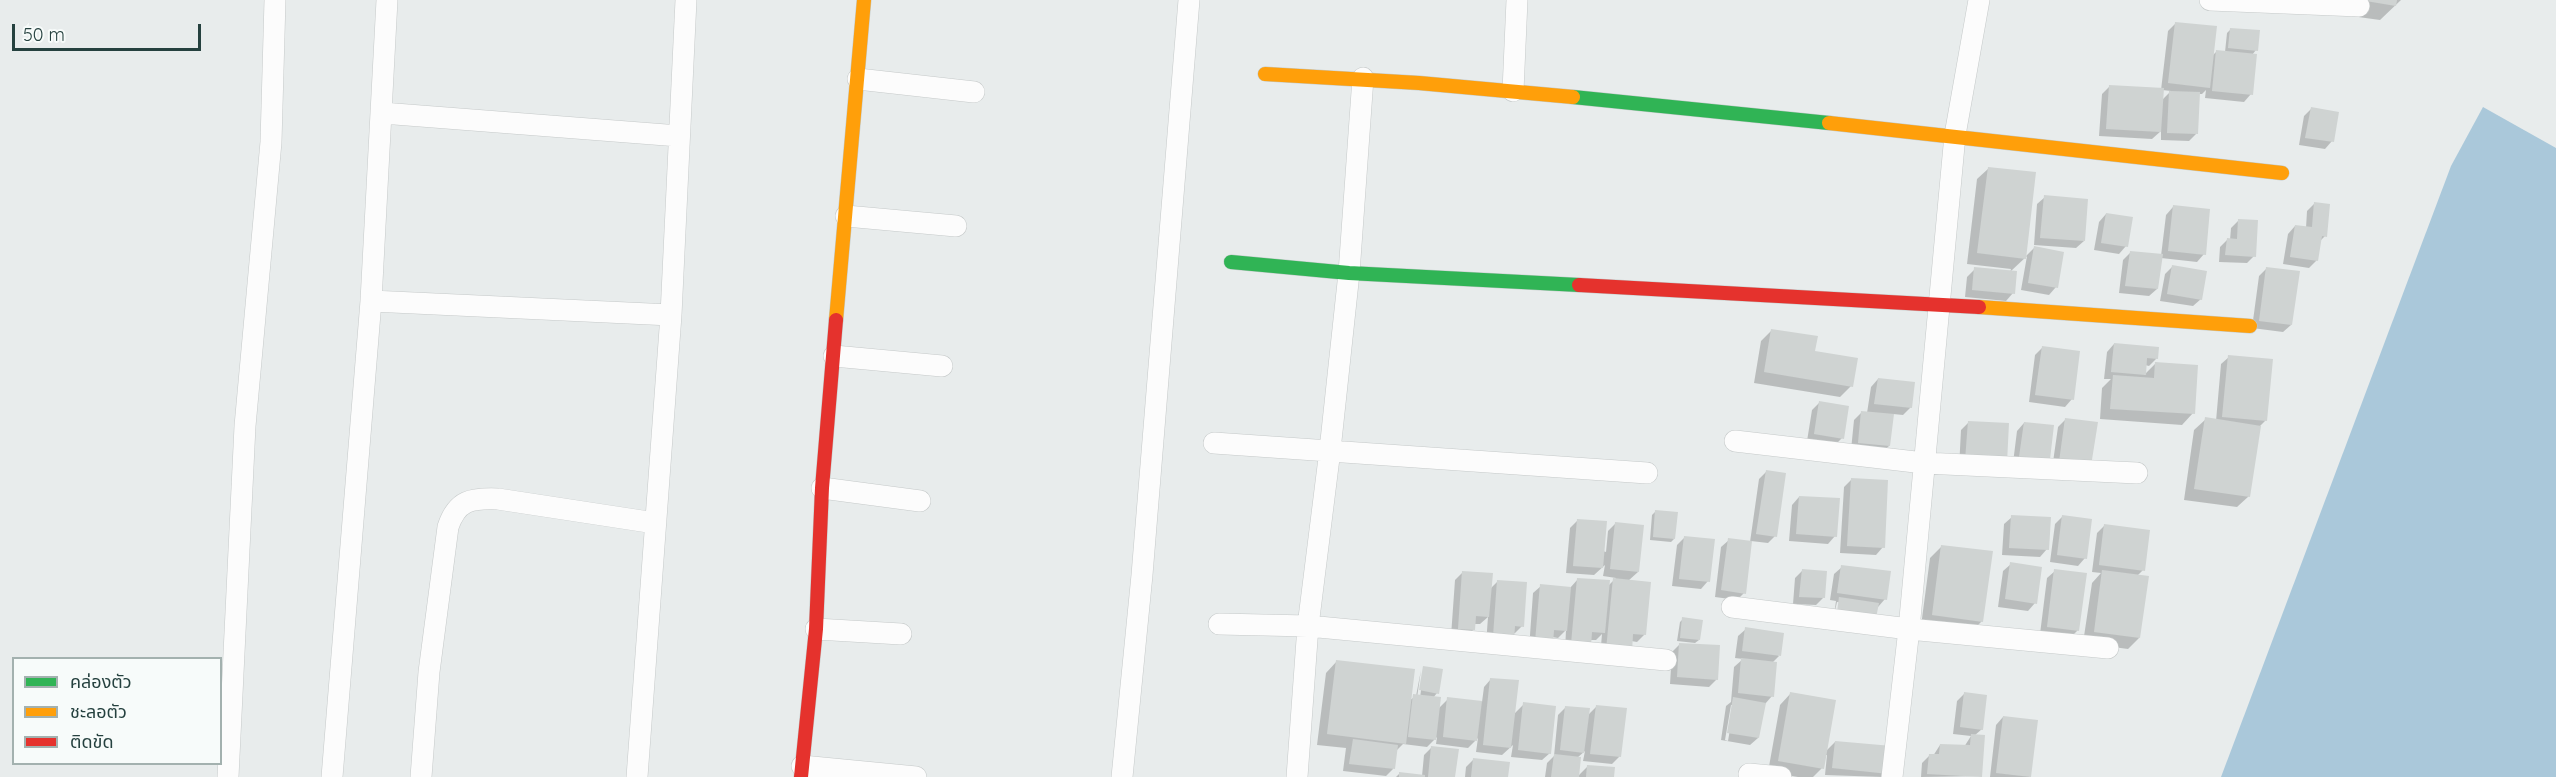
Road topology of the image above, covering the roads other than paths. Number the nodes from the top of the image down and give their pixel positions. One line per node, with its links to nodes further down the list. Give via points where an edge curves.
1 (275, 0): 48 (street, via 271,142 245,426)
2 (387, 0): 15 (street)
3 (686, 0): 17 (street)
4 (864, 0): 12 (street)
5 (1189, 0): 53 (street)
6 (1517, 0): 13 (street)
7 (1979, 0): 16 (street)
8 (2210, 0): 9 (street)
9 (2359, 6)
10 (1264, 74): 11 (street)
11 (1363, 78): 13 (street); 22 (street)
12 (858, 80): 14 (street); 19 (street)
13 (1513, 91): 16 (street)
14 (974, 92)
15 (382, 113): 17 (street); 23 (street)
16 (1955, 135): 18 (street); 24 (street)
17 (679, 136): 25 (street)
18 (2282, 173)
19 (846, 216): 20 (street); 27 (street)
20 (956, 226)
21 (1231, 262): 22 (street)
22 (1349, 273): 24 (street); 31 (street)
23 (371, 301): 25 (street); 49 (street)
24 (1938, 304): 26 (street); 32 (street)
25 (671, 315): 37 (street)
26 (2250, 326)
27 (834, 357): 28 (street); 35 (street)
28 (942, 366)
29 (1735, 441): 32 (street)
30 (1214, 443): 31 (street)
31 (1330, 450): 33 (street); 40 (street)
32 (1924, 463): 34 (street); 42 (street)
33 (1647, 473)
34 (2137, 473)
35 (822, 488): 36 (street); 41 (street)
36 (920, 501)
37 (656, 523): 50 (street, via 498,499 480,498 453,511 429,672); 51 (street)
38 (1732, 607): 42 (street)
39 (1219, 624): 40 (street)
40 (1308, 626): 45 (street); 54 (street)
41 (816, 629): 43 (street); 46 (street)
42 (1909, 629): 44 (street); 56 (street)
43 (901, 633)
44 (2108, 648)
45 (1666, 660)
46 (801, 772): 52 (street)
47 (1749, 774): 55 (street)
48 (228, 777)
49 (332, 777)
50 (421, 777)
51 (637, 777)
52 (916, 777)
53 (1122, 777)
54 (1297, 777)
55 (1781, 777)
56 (1892, 777)

